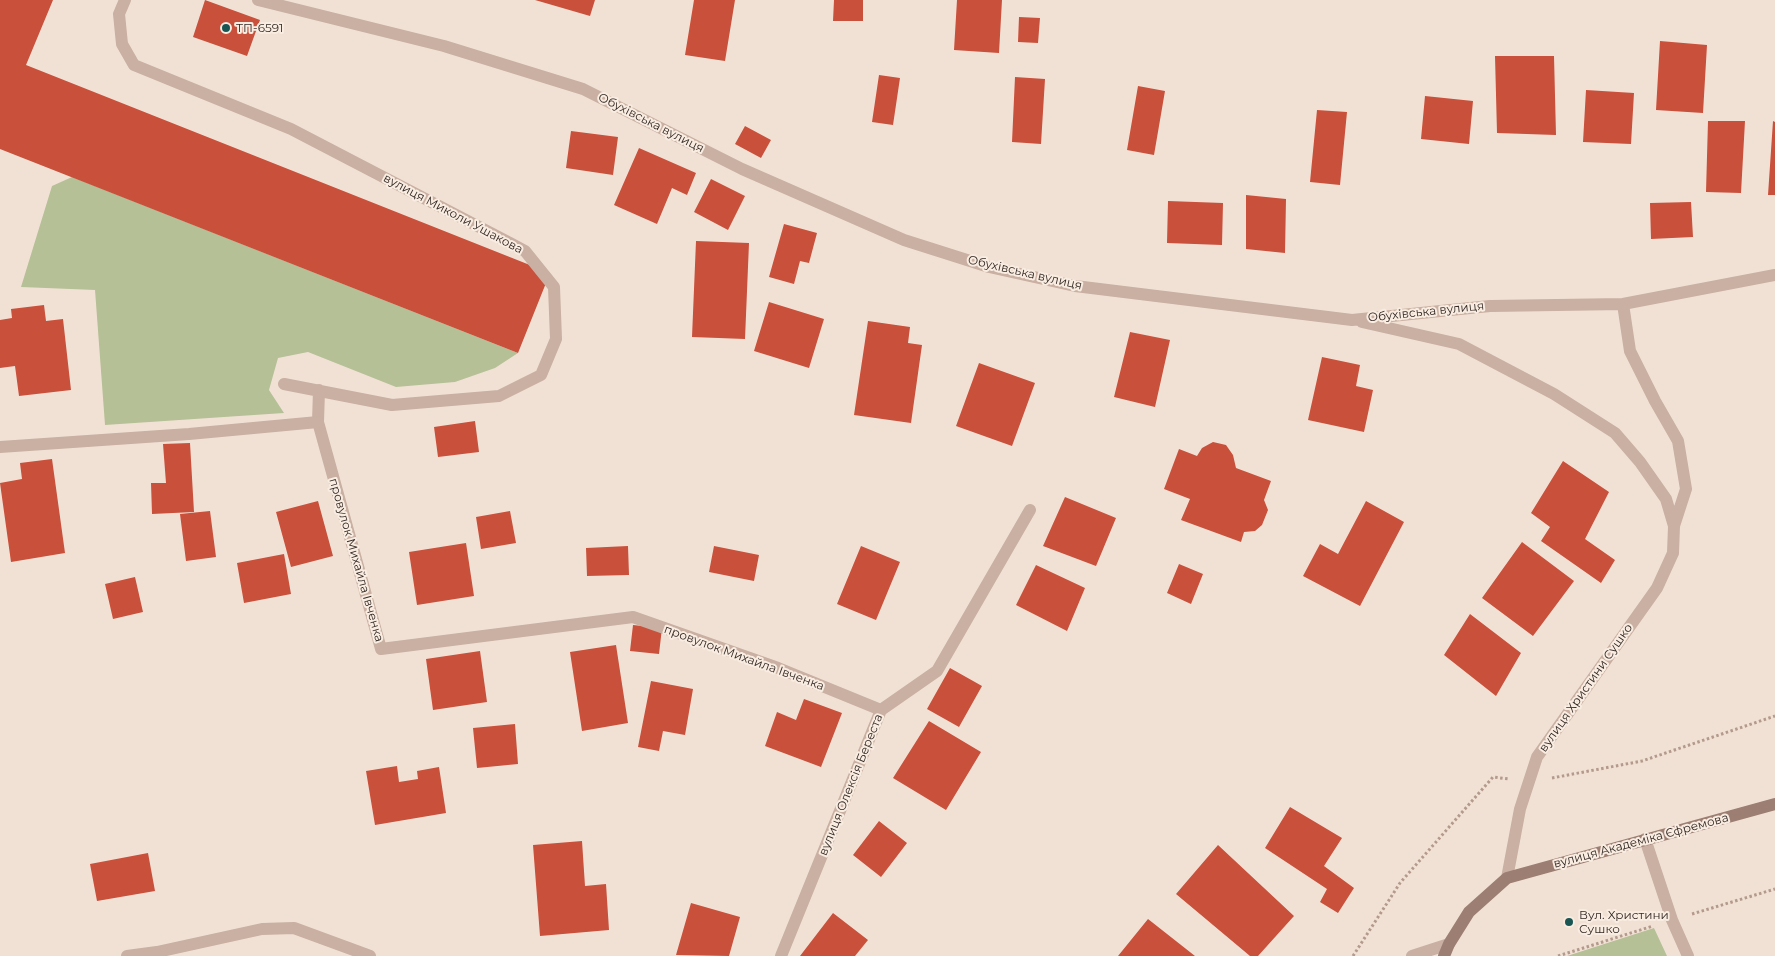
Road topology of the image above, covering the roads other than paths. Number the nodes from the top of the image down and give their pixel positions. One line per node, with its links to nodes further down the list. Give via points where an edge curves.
1 (125, 0): 7 (street, вулиця Миколи Ушакова, via 119,14 122,44 134,65 291,129 512,244 525,252 554,287 556,339 541,374 499,396 392,405)
2 (258, 0): 5 (street, Обухівська вулиця, via 444,46 583,89 751,173 904,240 989,267 1075,286)
3 (1775, 275): 4 (street, Обухівська вулиця)
4 (1623, 304): 5 (street, Обухівська вулиця, via 1490,306); 11 (street, вулиця Христини Сушко, via 1630,351 1678,441 1686,489)
5 (1352, 320): 11 (street, вулиця Христини Сушко, via 1459,344 1554,394 1615,433 1666,499)
6 (284, 384): 7 (street, вулиця Миколи Ушакова)
7 (319, 390): 8 (street)
8 (318, 422): 9 (street); 12 (street, провулок Михайла Івченка, via 381,649 633,617 778,668)
9 (0, 447)
10 (1030, 510): 12 (street, вулиця Олексія Береста, via 937,671)
11 (1674, 526): 15 (street, вулиця Христини Сушко, via 1673,553 1658,588 1537,756 1520,809)
12 (881, 710): 19 (street, вулиця Олексія Береста)
13 (1775, 804): 14 (street, вулиця Академіка Єфремова)
14 (1645, 839): 15 (street, вулиця Академіка Єфремова); 21 (street, via 1672,920)
15 (1507, 878): 16 (street, via 1469,912)
16 (1446, 950): 20 (street)
17 (127, 956): 18 (street, via 262,929 294,928)
18 (370, 956)
19 (781, 956)
20 (1412, 956)
21 (1688, 956)

